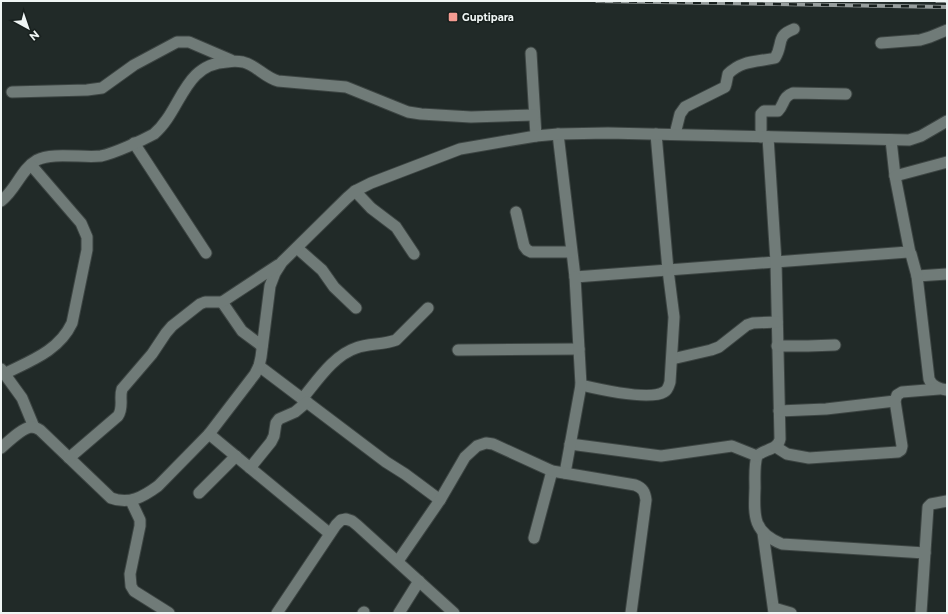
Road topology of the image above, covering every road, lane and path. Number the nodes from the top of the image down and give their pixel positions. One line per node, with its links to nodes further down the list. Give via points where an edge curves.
1 (794, 29): 12 (street, via 782,36 775,58 737,66 728,74 722,89 685,108 680,114)
2 (947, 30): 3 (street, via 920,40)
3 (881, 43)
4 (531, 53): 8 (street)
5 (233, 61): 6 (street, via 183,41 172,44 134,65 102,88); 8 (street, via 250,65 278,81 346,87 408,112 464,117); 16 (street, via 220,62 196,74 160,128)
6 (12, 92)
7 (846, 94): 14 (street, via 788,95 778,111 764,111 761,114)
8 (534, 115): 13 (street)
9 (947, 121): 15 (street, via 915,139)
10 (558, 134): 11 (street); 13 (street); 24 (street)
11 (656, 134): 12 (street); 30 (street)
12 (675, 134): 14 (street)
13 (536, 136): 20 (street, via 460,149)
14 (765, 137): 15 (street); 29 (street)
15 (891, 140): 19 (street)
16 (134, 143): 18 (street, via 102,156 47,157); 25 (street)
17 (947, 162): 19 (street)
18 (31, 165): 21 (street, via 7,197); 45 (street, via 81,223 87,237 87,250 68,334 51,350)
19 (895, 176): 26 (street)
20 (355, 191): 23 (street); 27 (street, via 371,208 396,226)
21 (1, 201)
22 (516, 212): 24 (street, via 527,250)
23 (297, 248): 28 (street); 35 (street, via 322,270 334,287)
24 (571, 252): 33 (street)
25 (206, 253)
26 (910, 253): 29 (street); 32 (street)
27 (414, 254)
28 (282, 262): 34 (street); 39 (street, via 270,286)
29 (776, 262): 30 (street); 37 (street)
30 (668, 270): 33 (street); 43 (street, via 674,317)
31 (947, 274): 32 (street)
32 (917, 276): 47 (street, via 928,379 931,384)
33 (574, 277): 41 (street)
34 (222, 302): 39 (street, via 242,331); 58 (street, via 205,302 172,326 122,389 121,411 118,416)
35 (356, 308)
36 (428, 308): 48 (street, via 396,340 358,347 343,354)
37 (777, 322): 40 (street); 43 (street, via 747,325 719,347)
38 (835, 344): 40 (street)
39 (262, 346): 44 (street)
40 (777, 346): 50 (street)
41 (579, 349): 42 (street); 46 (street)
42 (458, 350)
43 (672, 359): 46 (street, via 668,388 660,394 619,394)
44 (259, 366): 48 (street); 52 (street)
45 (3, 372): 51 (street, via 22,398)
46 (581, 385): 53 (street)
47 (943, 389): 49 (street, via 902,392 897,394)
48 (304, 400): 59 (street, via 295,412 279,419 271,442); 63 (street)
49 (895, 401): 50 (street); 54 (street, via 902,446 898,452 809,458 788,454)
50 (779, 411): 54 (street, via 780,442)
51 (34, 427): 55 (street, via 23,430); 58 (street)
52 (209, 434): 56 (street); 64 (street, via 158,486)
53 (570, 444): 57 (street, via 661,456 732,446); 61 (street)
54 (776, 447): 57 (street)
55 (1, 448)
56 (236, 456): 59 (street); 62 (street)
57 (757, 456): 67 (street, via 754,510)
58 (69, 458): 64 (street, via 111,498)
59 (250, 468): 66 (street)
60 (552, 471): 61 (street); 63 (street, via 486,443 477,446 466,457); 68 (street)
61 (565, 473): 77 (street, via 634,485 646,494)
62 (199, 493)
63 (440, 500): 70 (street)
64 (131, 501): 73 (street, via 140,520 140,526 130,574 131,586 134,591)
65 (947, 501): 69 (street, via 928,507)
66 (329, 533): 70 (street, via 341,520 352,521); 74 (street)
67 (763, 533): 69 (street, via 775,541 789,545); 72 (street)
68 (534, 538)
69 (926, 553): 79 (street)
70 (398, 561): 71 (street)
71 (419, 580): 75 (street); 76 (street)
72 (774, 610): 78 (street)
73 (169, 613)
74 (277, 613)
75 (399, 613)
76 (454, 613)
77 (631, 613)
78 (791, 613)
79 (921, 613)

